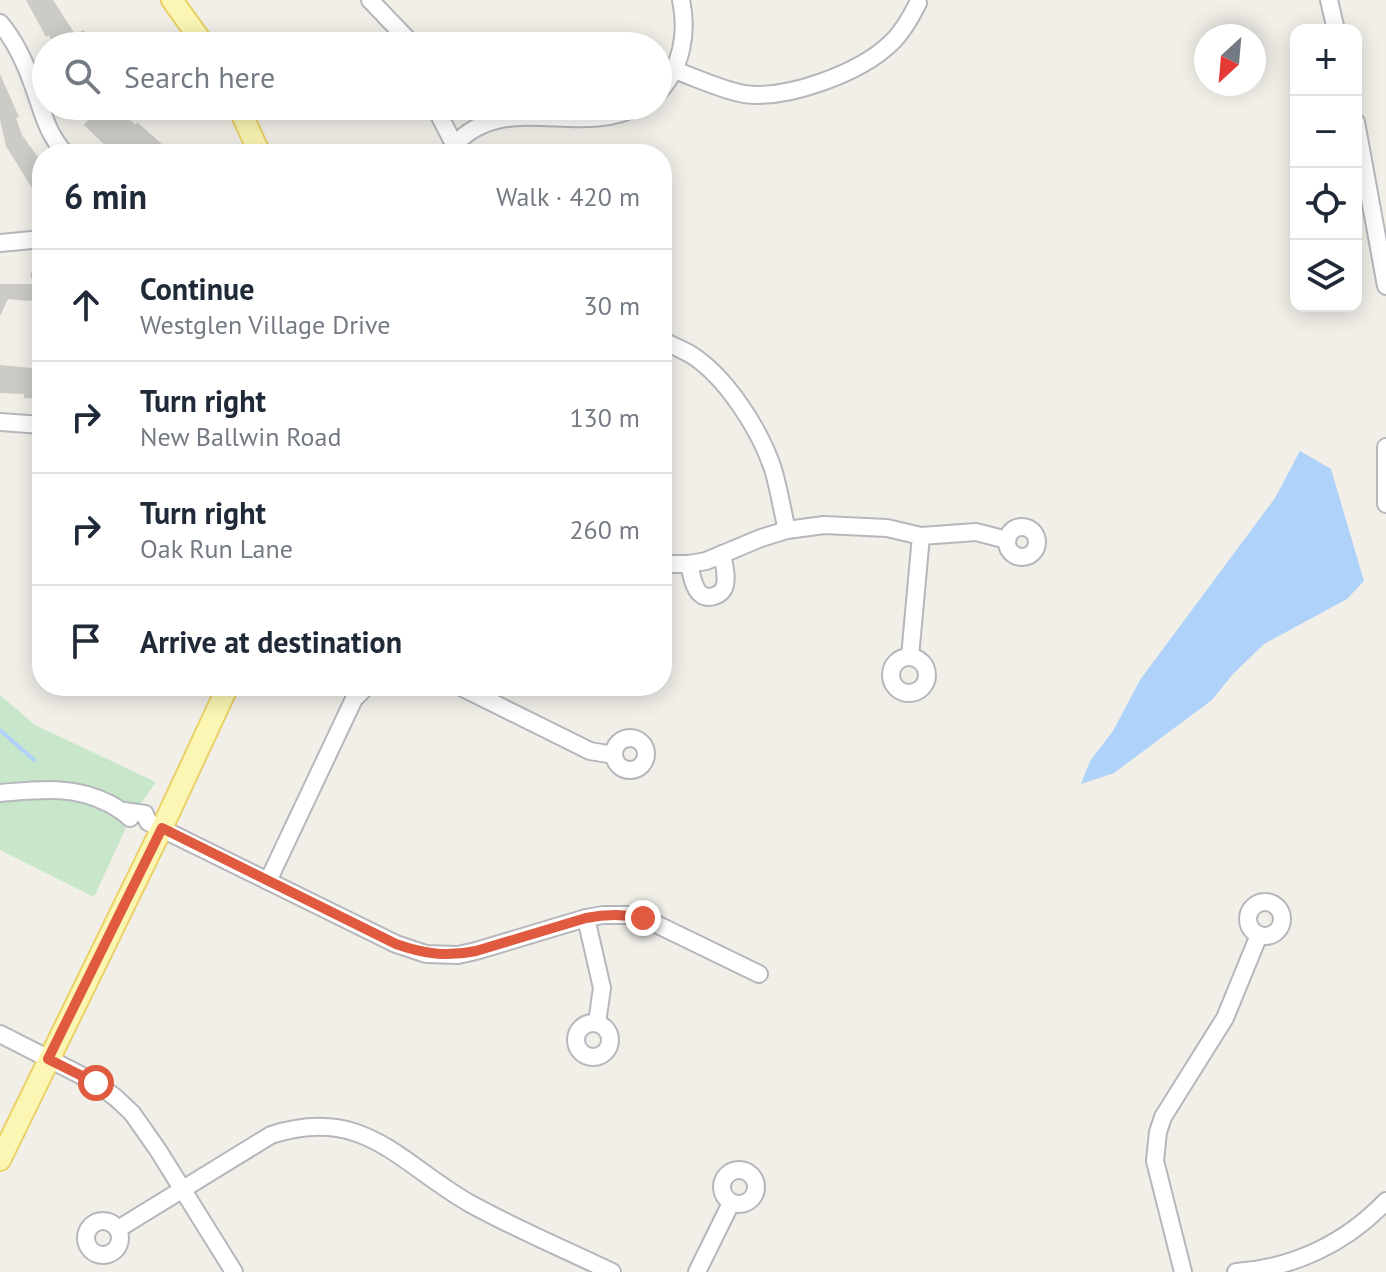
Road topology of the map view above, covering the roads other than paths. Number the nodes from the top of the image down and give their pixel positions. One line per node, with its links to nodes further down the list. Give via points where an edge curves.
1 (172, 0): 8 (main road)
2 (370, 0): 9 (street)
3 (681, 0): 10 (street, via 684,36)
4 (1329, 0): 7 (street)
5 (918, 1): 10 (street, via 892,43 853,70 819,83 742,94)
6 (0, 23): 12 (street, via 19,50)
7 (1335, 24)
8 (195, 32)
9 (401, 32)
10 (674, 70): 11 (street)
11 (672, 73)
12 (32, 84)
13 (45, 120): 17 (street)
14 (244, 120): 18 (main road)
15 (440, 120): 19 (street)
16 (480, 120): 20 (street)
17 (58, 144)
18 (255, 144)
19 (448, 144)
20 (455, 144)
21 (1362, 155): 24 (street)
22 (32, 240): 23 (street)
23 (0, 243)
24 (1386, 286)
25 (672, 345): 30 (street, via 702,363 741,406 772,467)
26 (0, 422): 27 (street)
27 (32, 424)
28 (1386, 447): 29 (street)
29 (1386, 504)
30 (787, 530): 31 (street, via 846,525); 33 (street)
31 (921, 536): 32 (street, via 976,532); 36 (street)
32 (1007, 540)
33 (722, 554): 35 (street); 35 (street, via 725,585 715,596 697,591)
34 (672, 564): 35 (street)
35 (689, 564)
36 (910, 657)
37 (223, 696): 42 (main road)
38 (357, 696): 43 (street)
39 (479, 696): 40 (street, via 590,751)
40 (614, 755)
41 (0, 793): 42 (street, via 74,790 124,811 140,826)
42 (155, 825): 43 (street); 49 (main road)
43 (268, 881): 44 (street, via 426,954 476,951)
44 (586, 918): 46 (street, via 643,918); 47 (street, via 602,988)
45 (1259, 935): 58 (street, via 1225,1018 1158,1132 1155,1161)
46 (759, 974)
47 (597, 1023)
48 (0, 1034): 49 (street)
49 (48, 1059): 50 (main road); 51 (street, via 116,1098 145,1130)
50 (0, 1160)
51 (183, 1190): 54 (street); 55 (street); 56 (street, via 271,1135 310,1126 344,1128 381,1143 472,1204)
52 (1386, 1201): 59 (street, via 1335,1243 1312,1254 1271,1268)
53 (731, 1203): 57 (street)
54 (118, 1229)
55 (234, 1272)
56 (612, 1272)
57 (697, 1272)
58 (1183, 1272)
59 (1236, 1272)

